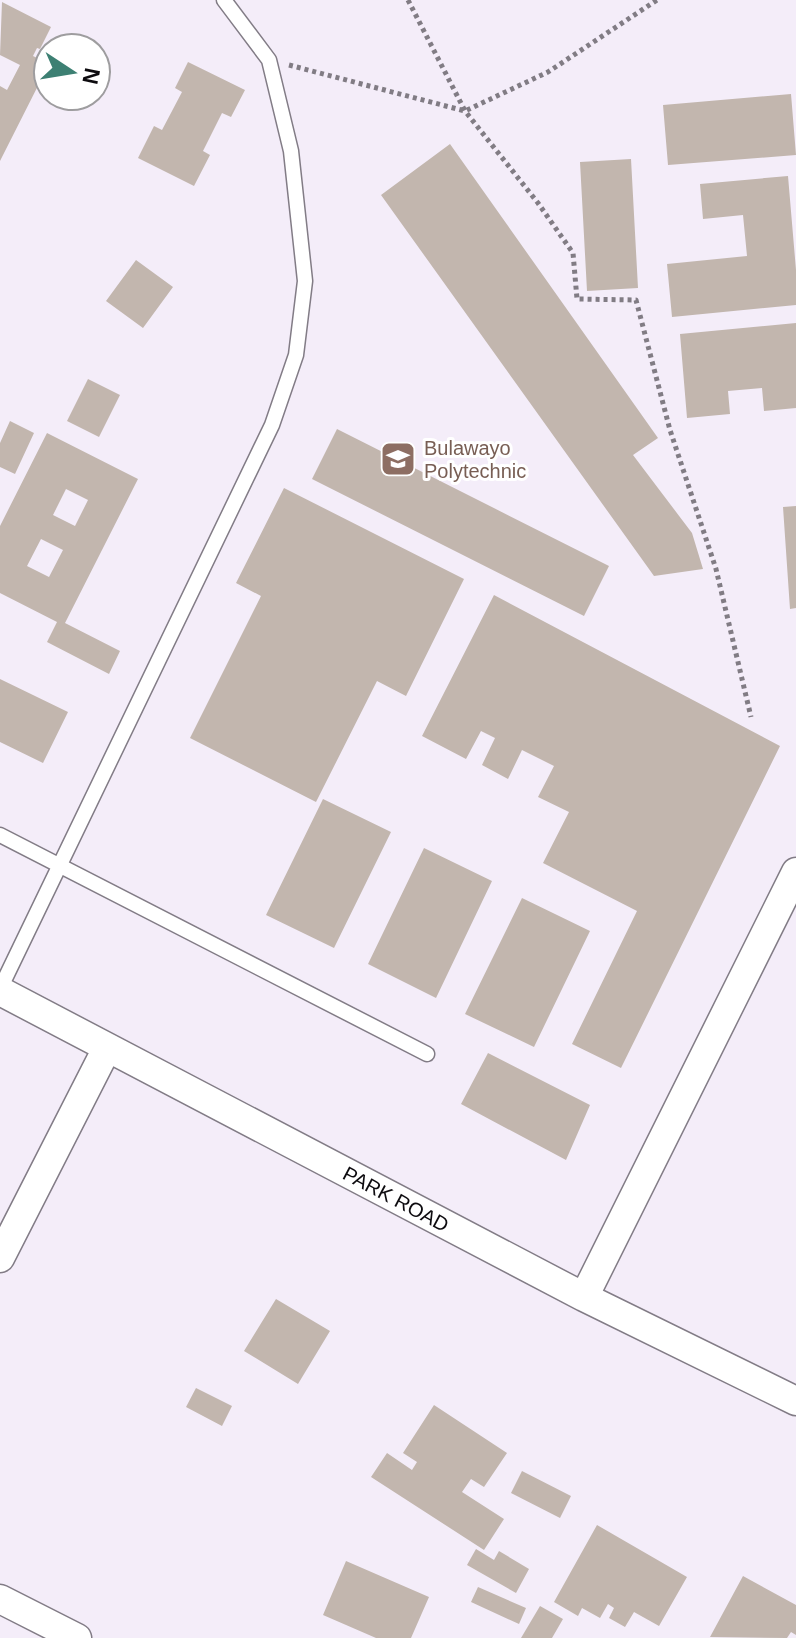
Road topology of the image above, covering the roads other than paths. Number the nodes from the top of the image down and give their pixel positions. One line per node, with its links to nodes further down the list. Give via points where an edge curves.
1 (224, 0): 3 (lane, via 269,60 291,151 305,281 296,355 272,425)
2 (0, 835): 3 (lane)
3 (59, 867): 5 (lane); 7 (lane)
4 (796, 872): 9 (street)
5 (0, 990): 6 (street, PARK ROAD)
6 (107, 1048): 8 (street); 9 (street, PARK ROAD)
7 (427, 1054)
8 (0, 1258)
9 (584, 1297): 10 (street, PARK ROAD)
10 (796, 1401)
11 (0, 1599): 12 (street)
12 (77, 1638)

